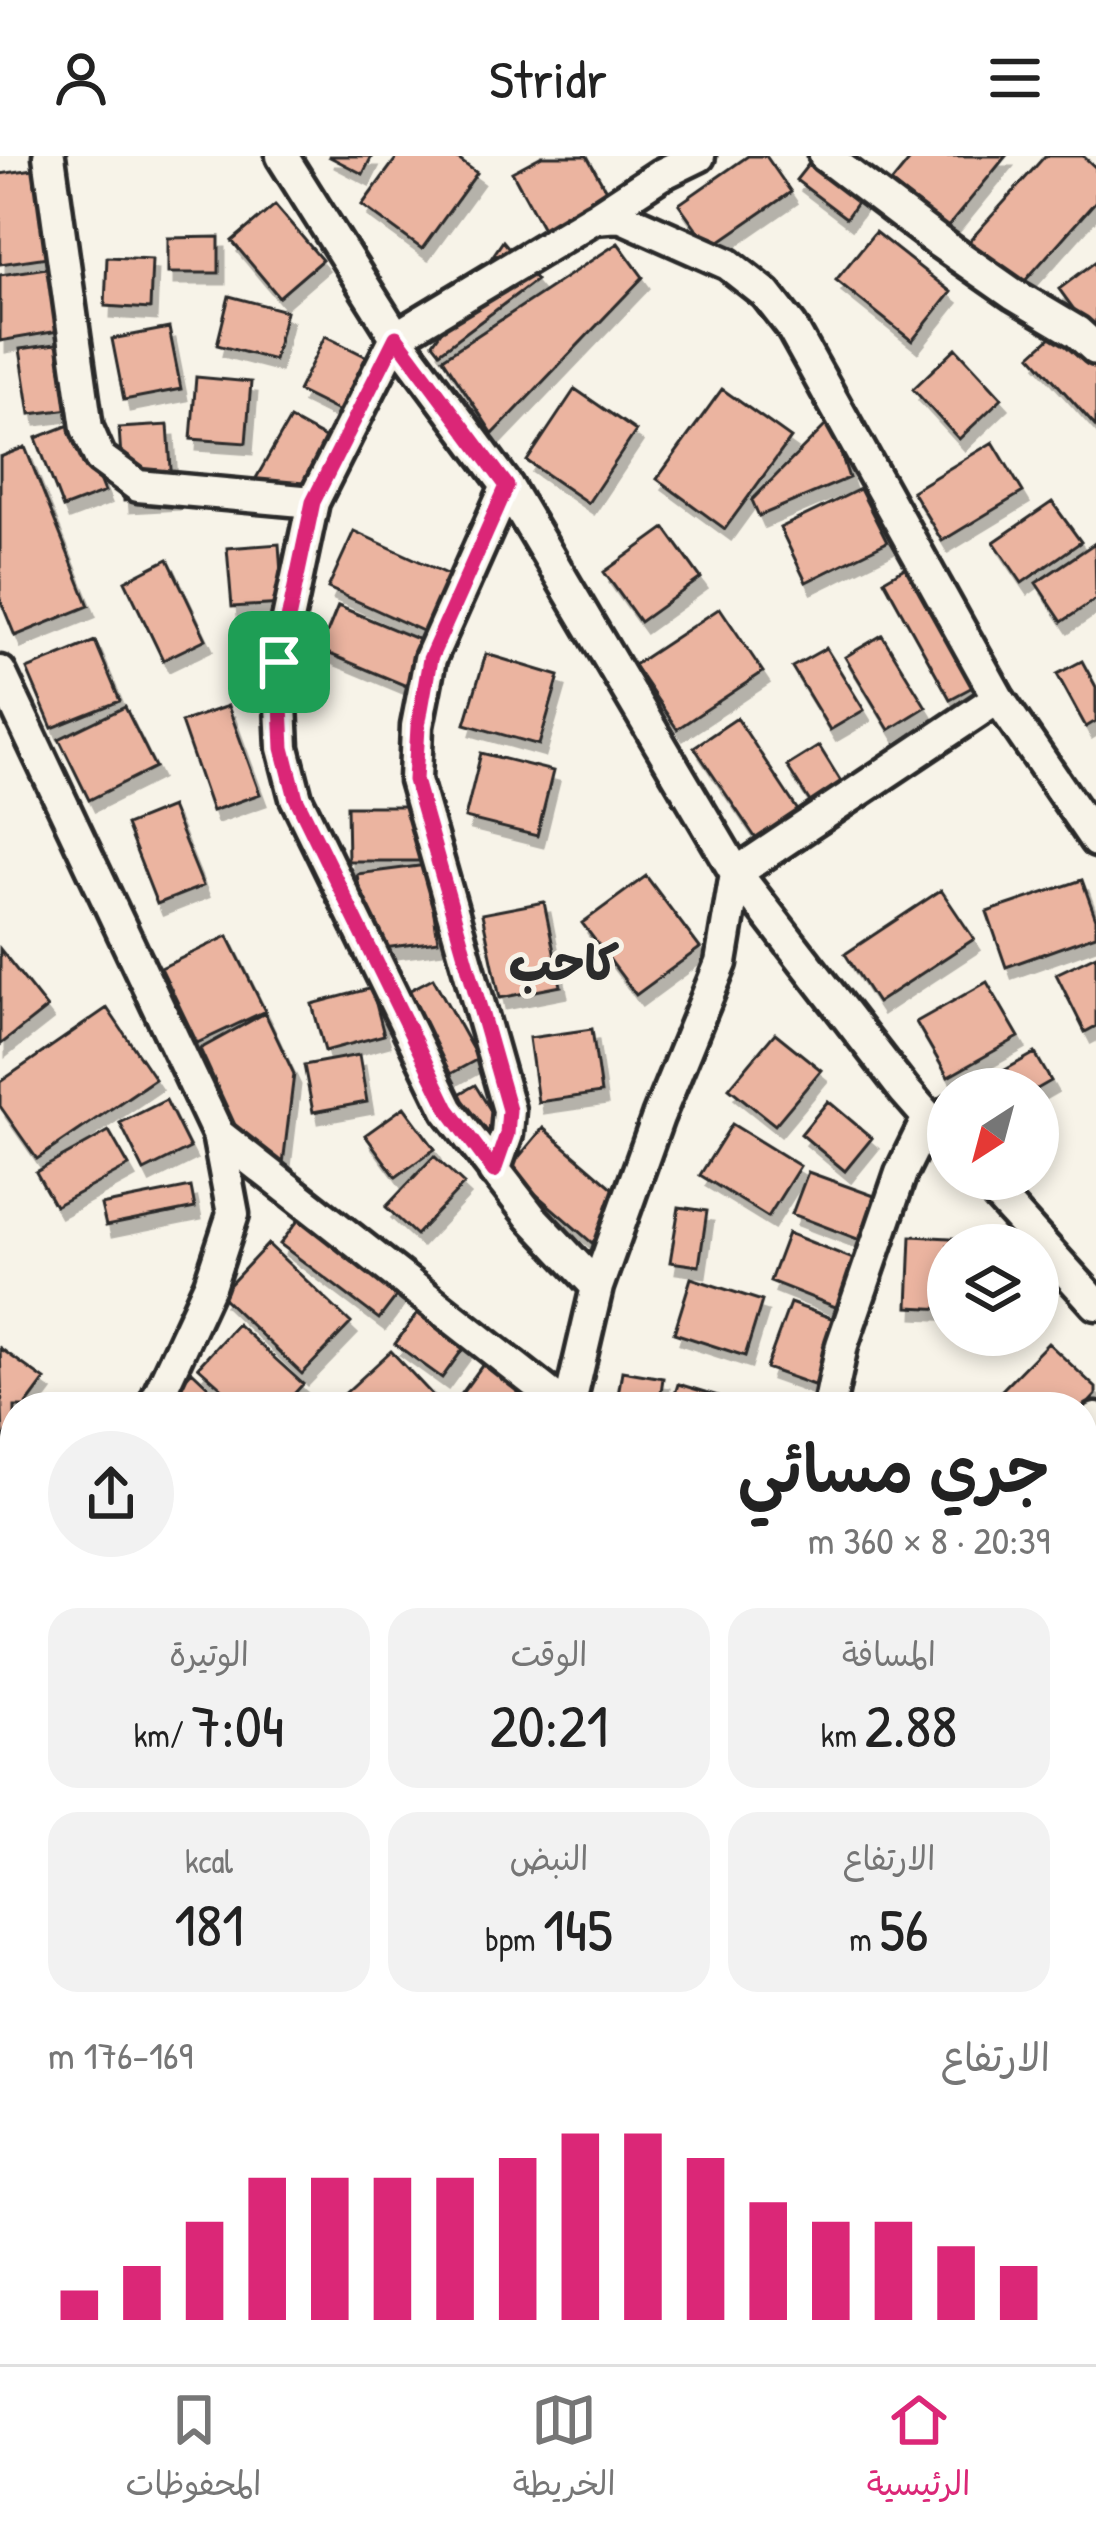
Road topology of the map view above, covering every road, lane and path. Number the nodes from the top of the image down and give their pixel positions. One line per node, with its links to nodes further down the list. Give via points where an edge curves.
1 (49, 156): 9 (street, via 87,428 100,458 138,485)
2 (282, 156): 6 (street)
3 (699, 156): 5 (street)
4 (825, 156): 7 (street)
5 (594, 218): 6 (street); 11 (street, via 620,216 728,265 766,293)
6 (396, 337): 8 (street); 9 (street)
7 (1096, 349)
8 (507, 486): 14 (street); 18 (street, via 430,659 415,780 509,1110)
9 (313, 502): 18 (street, via 279,662 283,748 296,798 448,1109)
10 (0, 672): 12 (street)
11 (998, 698): 13 (street); 14 (street)
12 (12, 736): 16 (street)
13 (1096, 841)
14 (736, 874): 15 (street); 20 (street, via 721,963)
15 (927, 1115)
16 (218, 1134): 22 (street, via 233,1214); 23 (street)
17 (927, 1142): 25 (street, via 901,1173)
18 (494, 1171): 20 (street)
19 (1002, 1200): 21 (street)
20 (597, 1287): 24 (street)
21 (1096, 1304)
22 (160, 1392)
23 (549, 1392)
24 (572, 1392)
25 (832, 1392)

